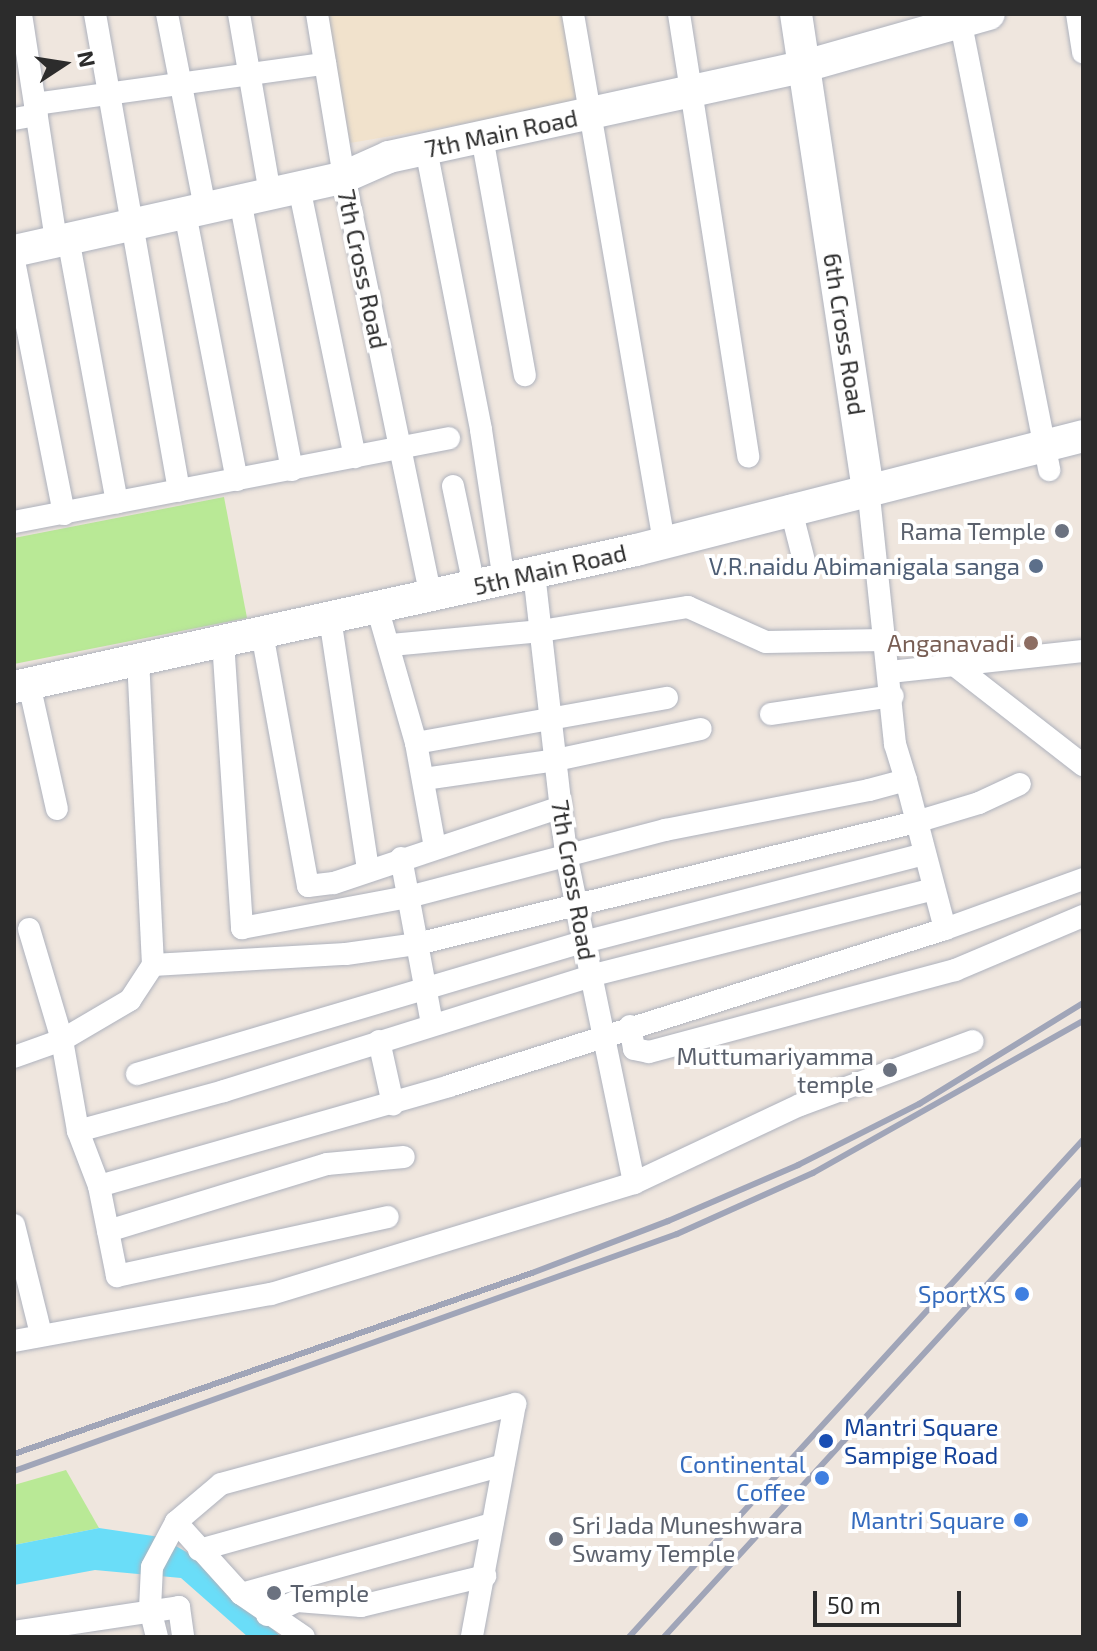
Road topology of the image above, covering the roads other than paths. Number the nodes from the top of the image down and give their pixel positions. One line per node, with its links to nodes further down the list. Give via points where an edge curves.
1 (21, 14): 18 (street)
2 (95, 14): 17 (street)
3 (167, 14): 15 (street)
4 (239, 14): 14 (street)
5 (317, 14): 12 (street, 7th Cross Road)
6 (573, 14): 19 (street)
7 (679, 14): 16 (street)
8 (796, 14): 13 (street, 6th Cross Road)
9 (1077, 14): 11 (street)
10 (969, 16): 13 (street, 7th Main Road); 36 (street)
11 (1083, 53)
12 (325, 64): 14 (street); 23 (street, 7th Cross Road)
13 (805, 66): 16 (street, 7th Main Road); 40 (street, 6th Cross Road)
14 (251, 77): 15 (street); 24 (street)
15 (178, 82): 17 (street); 25 (street)
16 (692, 91): 19 (street, 7th Main Road); 35 (street)
17 (109, 92): 18 (street); 26 (street)
18 (36, 109): 20 (street); 27 (street)
19 (588, 114): 21 (street, 7th Main Road); 46 (street)
20 (14, 119)
21 (482, 137): 22 (street, 7th Main Road); 30 (street)
22 (426, 149): 23 (street, 7th Main Road, via 389,157); 48 (street, via 481,430)
23 (344, 177): 24 (street, 7th Main Road); 33 (street, 7th Cross Road)
24 (270, 194): 25 (street, 7th Main Road); 34 (street); 37 (street)
25 (195, 210): 26 (street, 7th Main Road); 38 (street)
26 (130, 225): 27 (street, 7th Main Road); 41 (street)
27 (62, 240): 28 (street, 7th Main Road); 42 (street)
28 (14, 251)
29 (14, 261): 44 (street)
30 (525, 375)
31 (1083, 436): 36 (street, 5th Main Road)
32 (449, 438): 33 (street)
33 (400, 449): 34 (street); 49 (street, 7th Cross Road)
34 (355, 457): 37 (street)
35 (748, 457)
36 (1046, 458): 40 (street, 5th Main Road)
37 (292, 470): 38 (street)
38 (237, 480): 41 (street)
39 (453, 486): 48 (street)
40 (868, 489): 43 (street, 5th Main Road); 57 (street, 6th Cross Road)
41 (179, 491): 42 (street)
42 (117, 503): 44 (street)
43 (790, 506): 46 (street, 5th Main Road); 47 (street)
44 (64, 514): 45 (street)
45 (14, 522)
46 (664, 542): 48 (street, 5th Main Road)
47 (804, 561)
48 (504, 580): 49 (street, 5th Main Road); 52 (street, 7th Cross Road)
49 (431, 596): 50 (street, 5th Main Road)
50 (377, 607): 51 (street, 5th Main Road); 55 (street)
51 (330, 618): 53 (street, 5th Main Road); 79 (street)
52 (541, 631): 55 (street); 57 (street, via 688,607 766,642); 64 (street, 7th Cross Road)
53 (262, 633): 54 (street, 5th Main Road); 79 (street, via 303,876 313,887)
54 (223, 641): 58 (street, 5th Main Road); 82 (street, via 242,928)
55 (391, 645): 66 (street)
56 (1083, 651): 59 (street, via 1021,654)
57 (887, 656): 59 (street); 61 (street, 6th Cross Road)
58 (138, 660): 60 (street, 5th Main Road); 89 (street)
59 (957, 667): 68 (street)
60 (21, 686): 73 (street)
61 (893, 696): 63 (street); 70 (street, 6th Cross Road, via 895,744)
62 (667, 698): 64 (street)
63 (771, 714)
64 (551, 721): 66 (street); 67 (street, 7th Cross Road)
65 (701, 729): 67 (street)
66 (416, 743): 69 (street)
67 (556, 760): 69 (street); 72 (street, 7th Cross Road)
68 (1083, 765)
69 (424, 779): 75 (street)
70 (906, 780): 74 (street, 6th Cross Road); 76 (street)
71 (1020, 784): 74 (street)
72 (561, 807): 75 (street); 76 (street, 7th Cross Road)
73 (57, 809)
74 (916, 822): 77 (street, 6th Cross Road); 83 (street)
75 (435, 848): 78 (street)
76 (566, 854): 82 (street); 83 (street, 7th Cross Road)
77 (924, 854): 81 (street, 6th Cross Road); 87 (street)
78 (401, 858): 79 (street); 82 (street)
79 (368, 869)
80 (1083, 879): 86 (street)
81 (933, 889): 86 (street, 6th Cross Road); 90 (street)
82 (408, 897): 88 (street)
83 (577, 906): 87 (street, 7th Cross Road); 88 (street)
84 (1083, 916): 93 (street, via 955,970 649,1052 634,1049)
85 (29, 929): 95 (street)
86 (945, 929): 93 (street)
87 (584, 942): 90 (street, 7th Cross Road); 91 (street)
88 (417, 944): 89 (street, via 346,954); 91 (street)
89 (153, 965): 95 (street, via 130,1000)
90 (590, 976): 92 (street); 94 (street, 7th Cross Road)
91 (423, 988): 92 (street); 99 (street)
92 (432, 1024): 96 (street)
93 (630, 1026): 94 (street)
94 (603, 1034): 100 (street); 103 (street, 7th Cross Road)
95 (62, 1040): 98 (street); 101 (street)
96 (379, 1041): 100 (street); 101 (street)
97 (973, 1041): 103 (street, via 800,1105)
98 (14, 1057)
99 (137, 1074)
100 (393, 1104): 104 (street)
101 (78, 1131): 104 (street)
102 (404, 1157): 107 (street, via 327,1164)
103 (634, 1183): 108 (street, via 271,1294 130,1323)
104 (99, 1186): 107 (street)
105 (388, 1217): 107 (street, via 117,1276)
106 (14, 1225): 108 (street)
107 (108, 1231)
108 (41, 1334): 109 (street)
109 (14, 1341)
110 (503, 1465): 111 (street); 112 (street, via 515,1404 221,1484); 113 (street)
111 (492, 1524): 114 (street); 115 (street)
112 (173, 1527): 113 (street); 116 (street, via 152,1567)
113 (199, 1550): 115 (street)
114 (485, 1576): 117 (street, via 361,1606 297,1601); 122 (street)
115 (241, 1594): 117 (street)
116 (150, 1609): 118 (street); 119 (street); 120 (street, via 179,1607)
117 (267, 1615): 121 (street)
118 (14, 1632)
119 (157, 1637)
120 (183, 1637)
121 (304, 1637)
122 (472, 1637)

